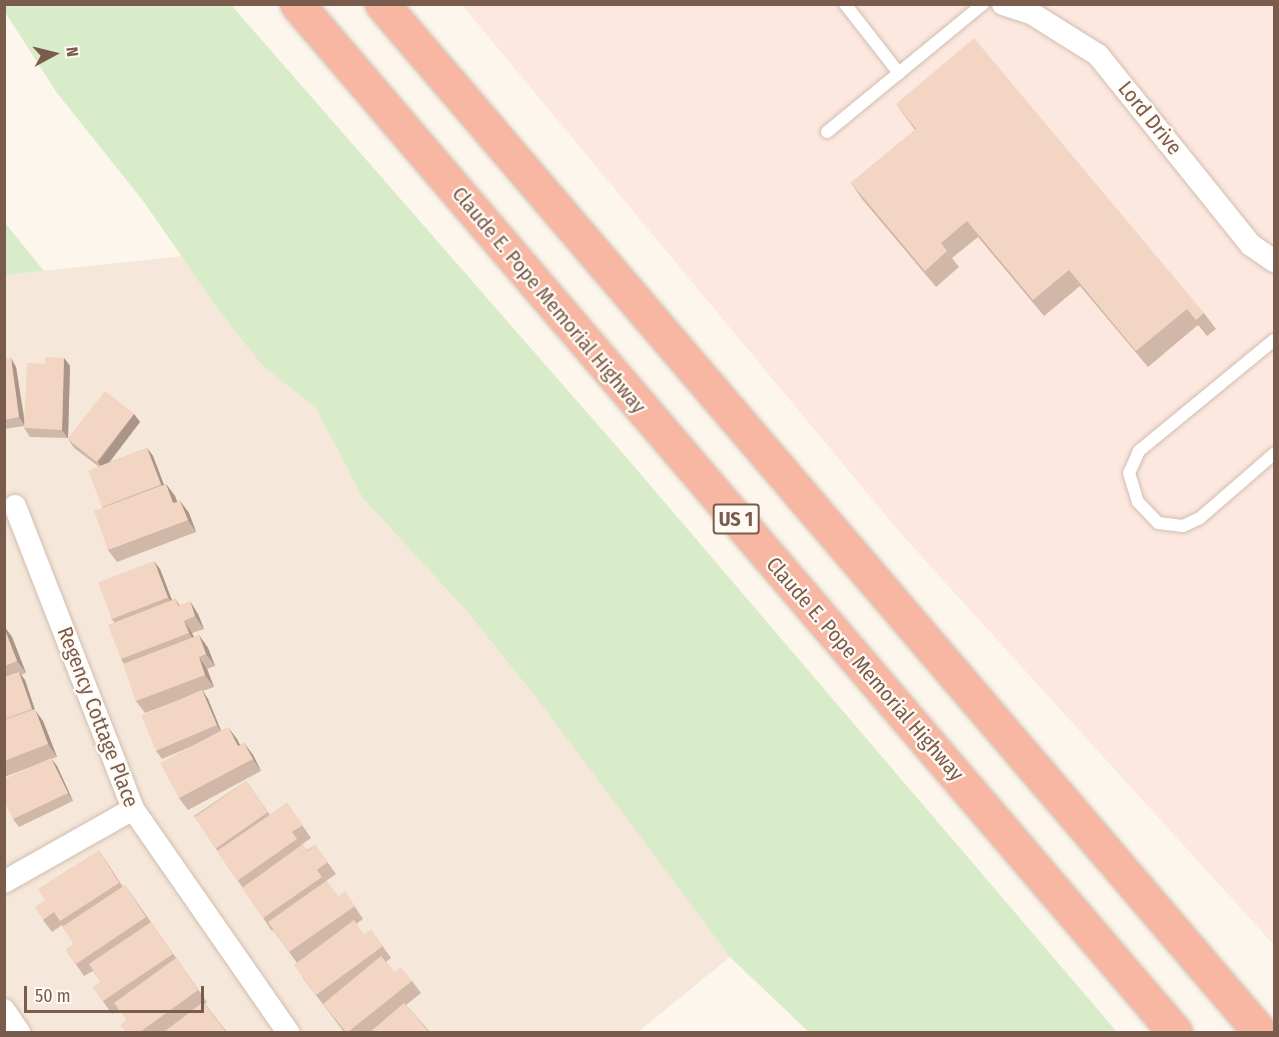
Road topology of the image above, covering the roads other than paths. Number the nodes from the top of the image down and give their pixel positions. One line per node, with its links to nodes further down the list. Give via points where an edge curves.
1 (297, 4): 17 (highway, Claude E. Pope Memorial Highway / US 1)
2 (382, 4): 18 (highway)
3 (845, 4): 6 (lane)
4 (983, 4): 6 (lane)
5 (1003, 4): 8 (street, Lord Drive, via 1031,13 1098,55 1251,245)
6 (899, 73): 7 (lane)
7 (827, 132)
8 (1275, 261)
9 (1275, 340): 10 (lane, via 1139,451 1129,473 1138,502 1158,524 1183,526 1200,518)
10 (1275, 454)
11 (15, 506): 12 (street, Regency Cottage Place)
12 (132, 809): 13 (street); 16 (street, Regency Cottage Place)
13 (4, 882)
14 (4, 1010): 15 (street)
15 (20, 1032)
16 (288, 1032)
17 (1175, 1032)
18 (1260, 1032)

